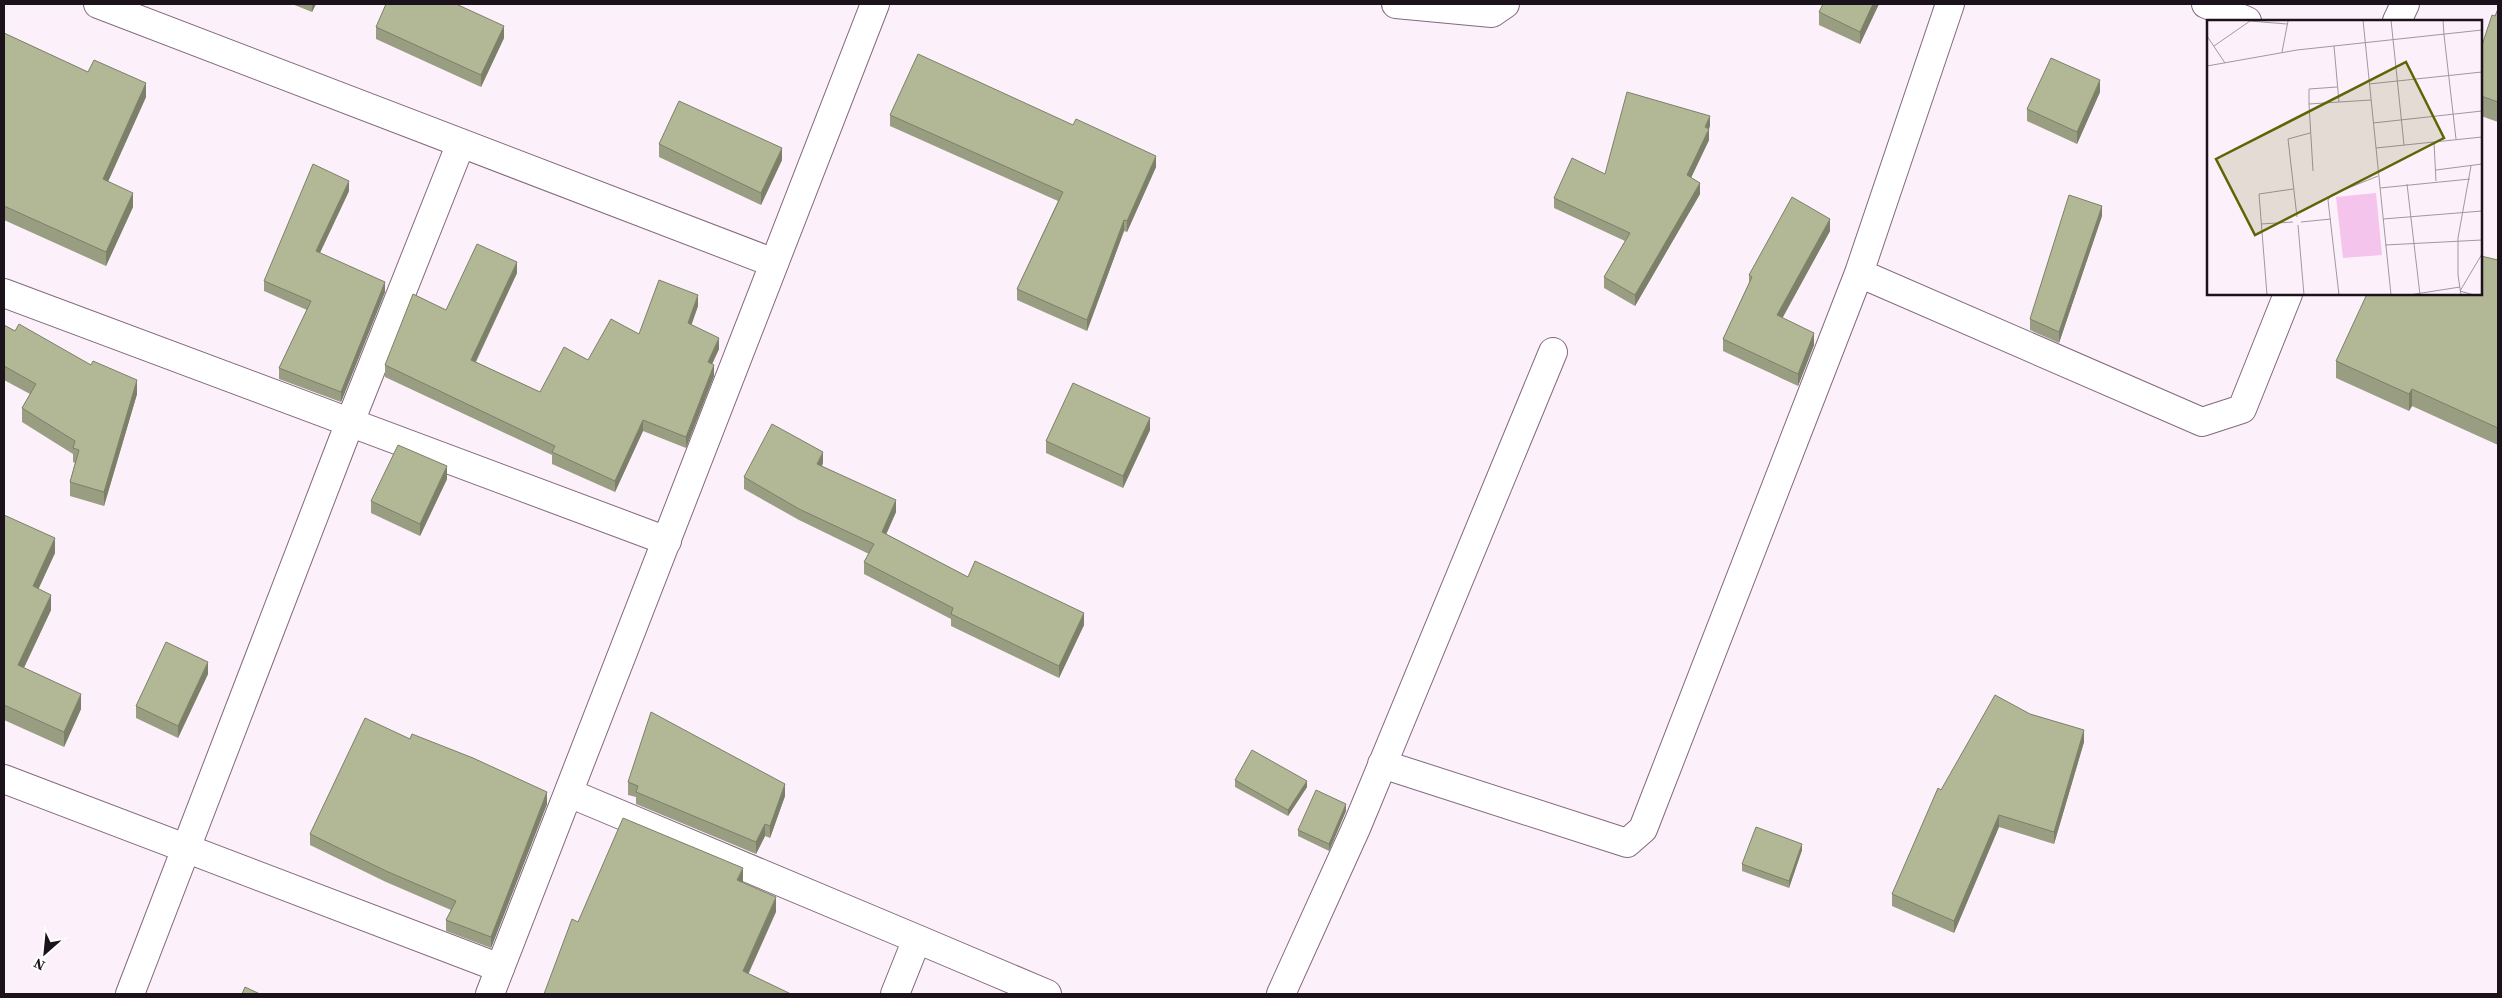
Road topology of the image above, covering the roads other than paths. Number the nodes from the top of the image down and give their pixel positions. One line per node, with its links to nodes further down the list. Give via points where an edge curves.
1 (98, 4): 8 (street)
2 (875, 4): 12 (street)
3 (1396, 4): 4 (street, via 1492,13)
4 (1505, 4)
5 (1950, 4): 13 (street)
6 (2206, 4): 9 (street)
7 (2405, 4): 10 (street)
8 (133, 10): 11 (street)
9 (2244, 20)
10 (2398, 20)
11 (461, 142): 12 (street); 17 (street)
12 (774, 263): 18 (street)
13 (1858, 273): 15 (street, via 2202,422 2242,409); 19 (street, via 1644,829 1627,843)
14 (4, 293): 17 (street)
15 (2288, 295)
16 (1553, 352): 19 (street)
17 (350, 422): 18 (street); 22 (street)
18 (667, 541): 21 (street)
19 (1382, 764): 29 (street)
20 (4, 779): 22 (street)
21 (569, 792): 23 (street); 24 (street)
22 (186, 848): 24 (street); 25 (street)
23 (917, 939): 27 (street); 28 (street)
24 (500, 968): 26 (street)
25 (130, 994)
26 (490, 994)
27 (895, 994)
28 (1047, 994)
29 (1281, 994)

